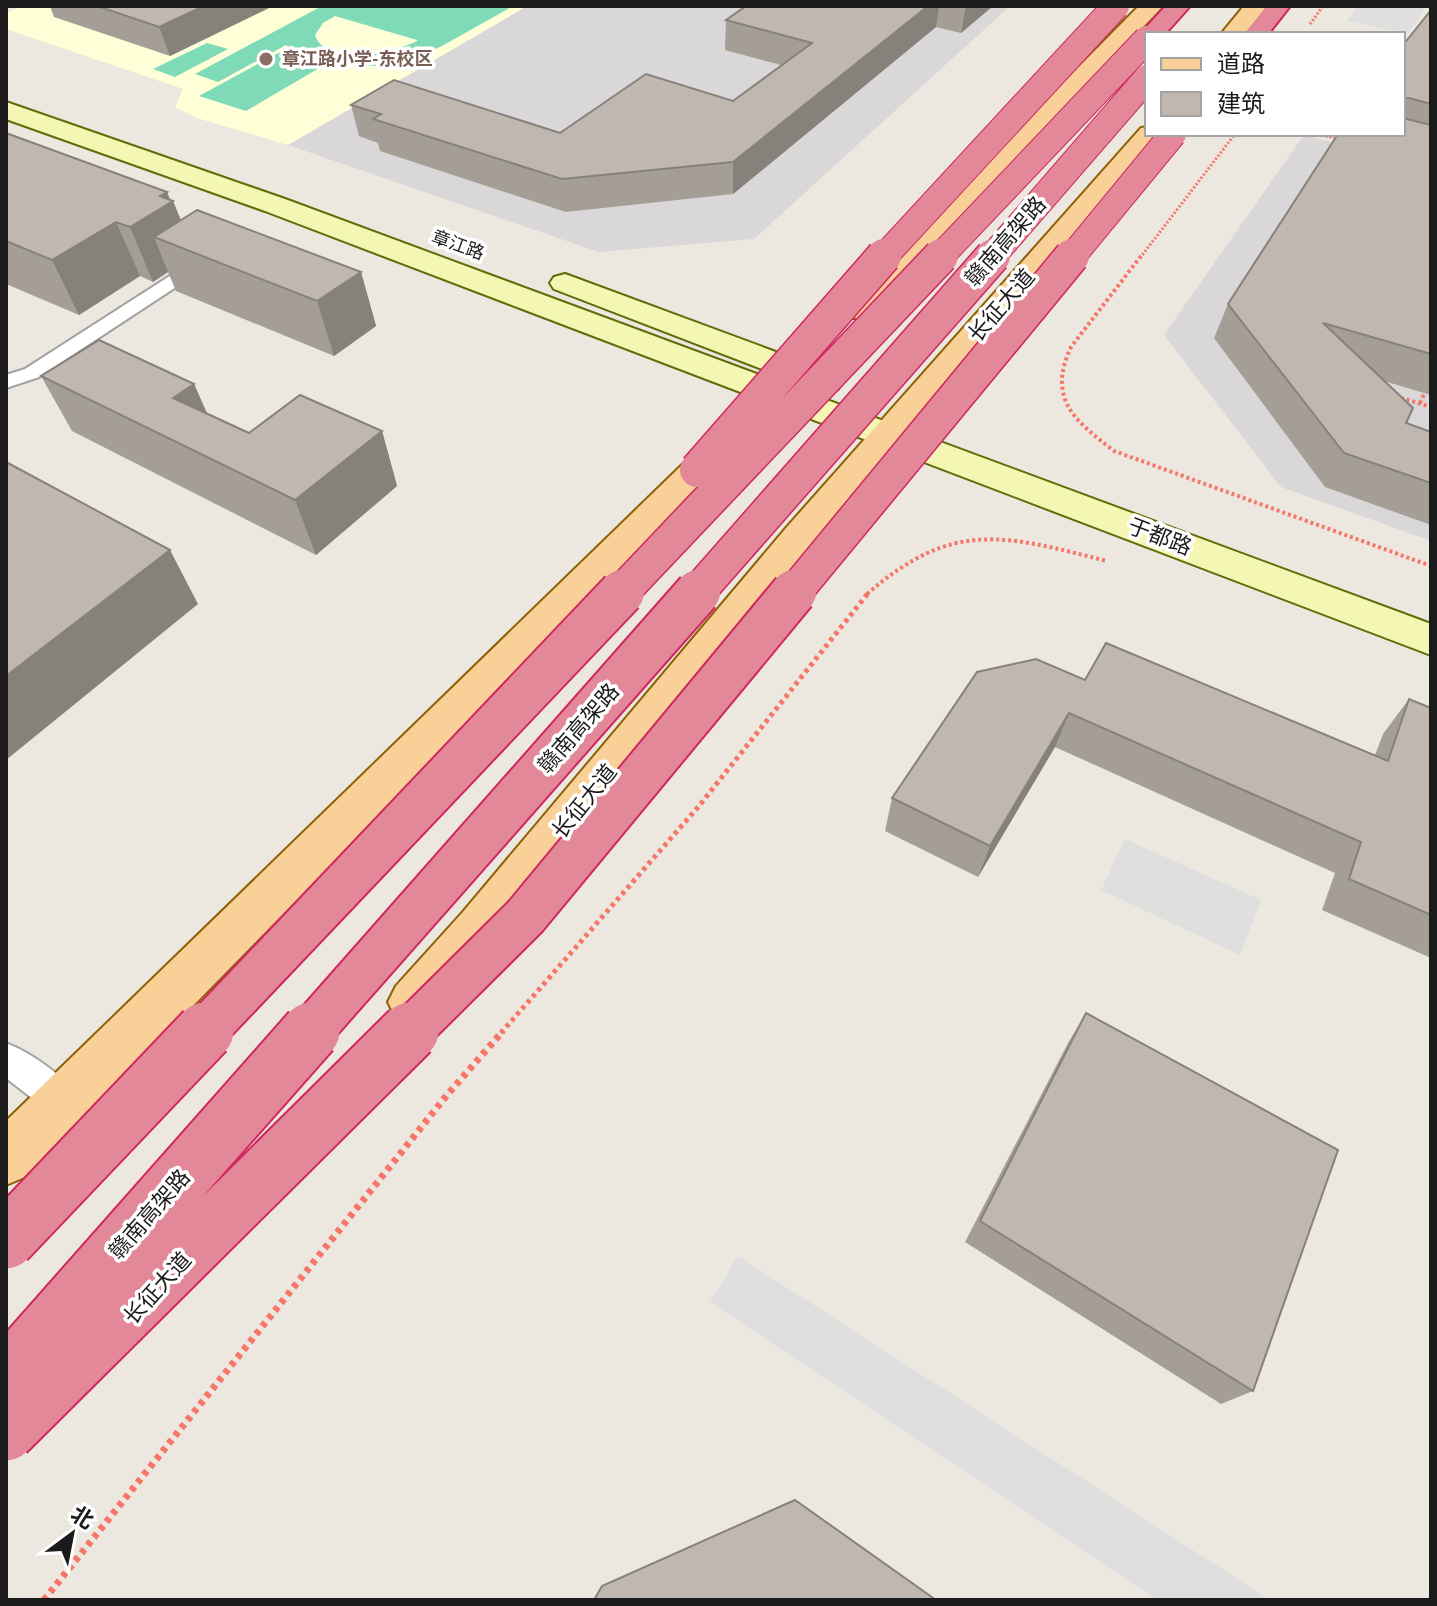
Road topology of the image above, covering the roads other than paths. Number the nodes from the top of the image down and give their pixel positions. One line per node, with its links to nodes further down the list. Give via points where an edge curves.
1 (1116, 6): 23 (highway, bridge, via 838,306)
2 (1152, 6): 19 (main road)
3 (1256, 6): 7 (main road)
4 (1279, 6): 8 (highway)
5 (1191, 15): 6 (highway)
6 (1156, 32)
7 (1235, 32)
8 (1258, 32)
9 (1145, 41): 23 (highway, 赣南高架路, bridge)
10 (1145, 80): 28 (highway, 赣南高架路, bridge)
11 (6, 82): 16 (main road, 章江路)
12 (6, 110): 19 (main road, 章江路)
13 (1148, 136): 20 (main road, 长征大道)
14 (1171, 136): 29 (highway, bridge, via 525,917)
15 (216, 249): 18 (lane, via 32,373)
16 (501, 260)
17 (546, 276): 19 (main road, 章江路)
18 (6, 382)
19 (785, 383): 20 (main road, 章江路); 25 (main road)
20 (898, 424): 21 (main road, 于都路); 22 (main road, 于都路, via 1037,489); 30 (main road, 长征大道, via 479,928)
21 (1431, 607)
22 (1431, 640)
23 (297, 933): 27 (highway, 赣南高架路, bridge)
24 (6, 1058): 25 (lane)
25 (63, 1102): 26 (main road)
26 (6, 1158)
27 (6, 1240)
28 (6, 1376)
29 (6, 1432)
30 (6, 1457)

